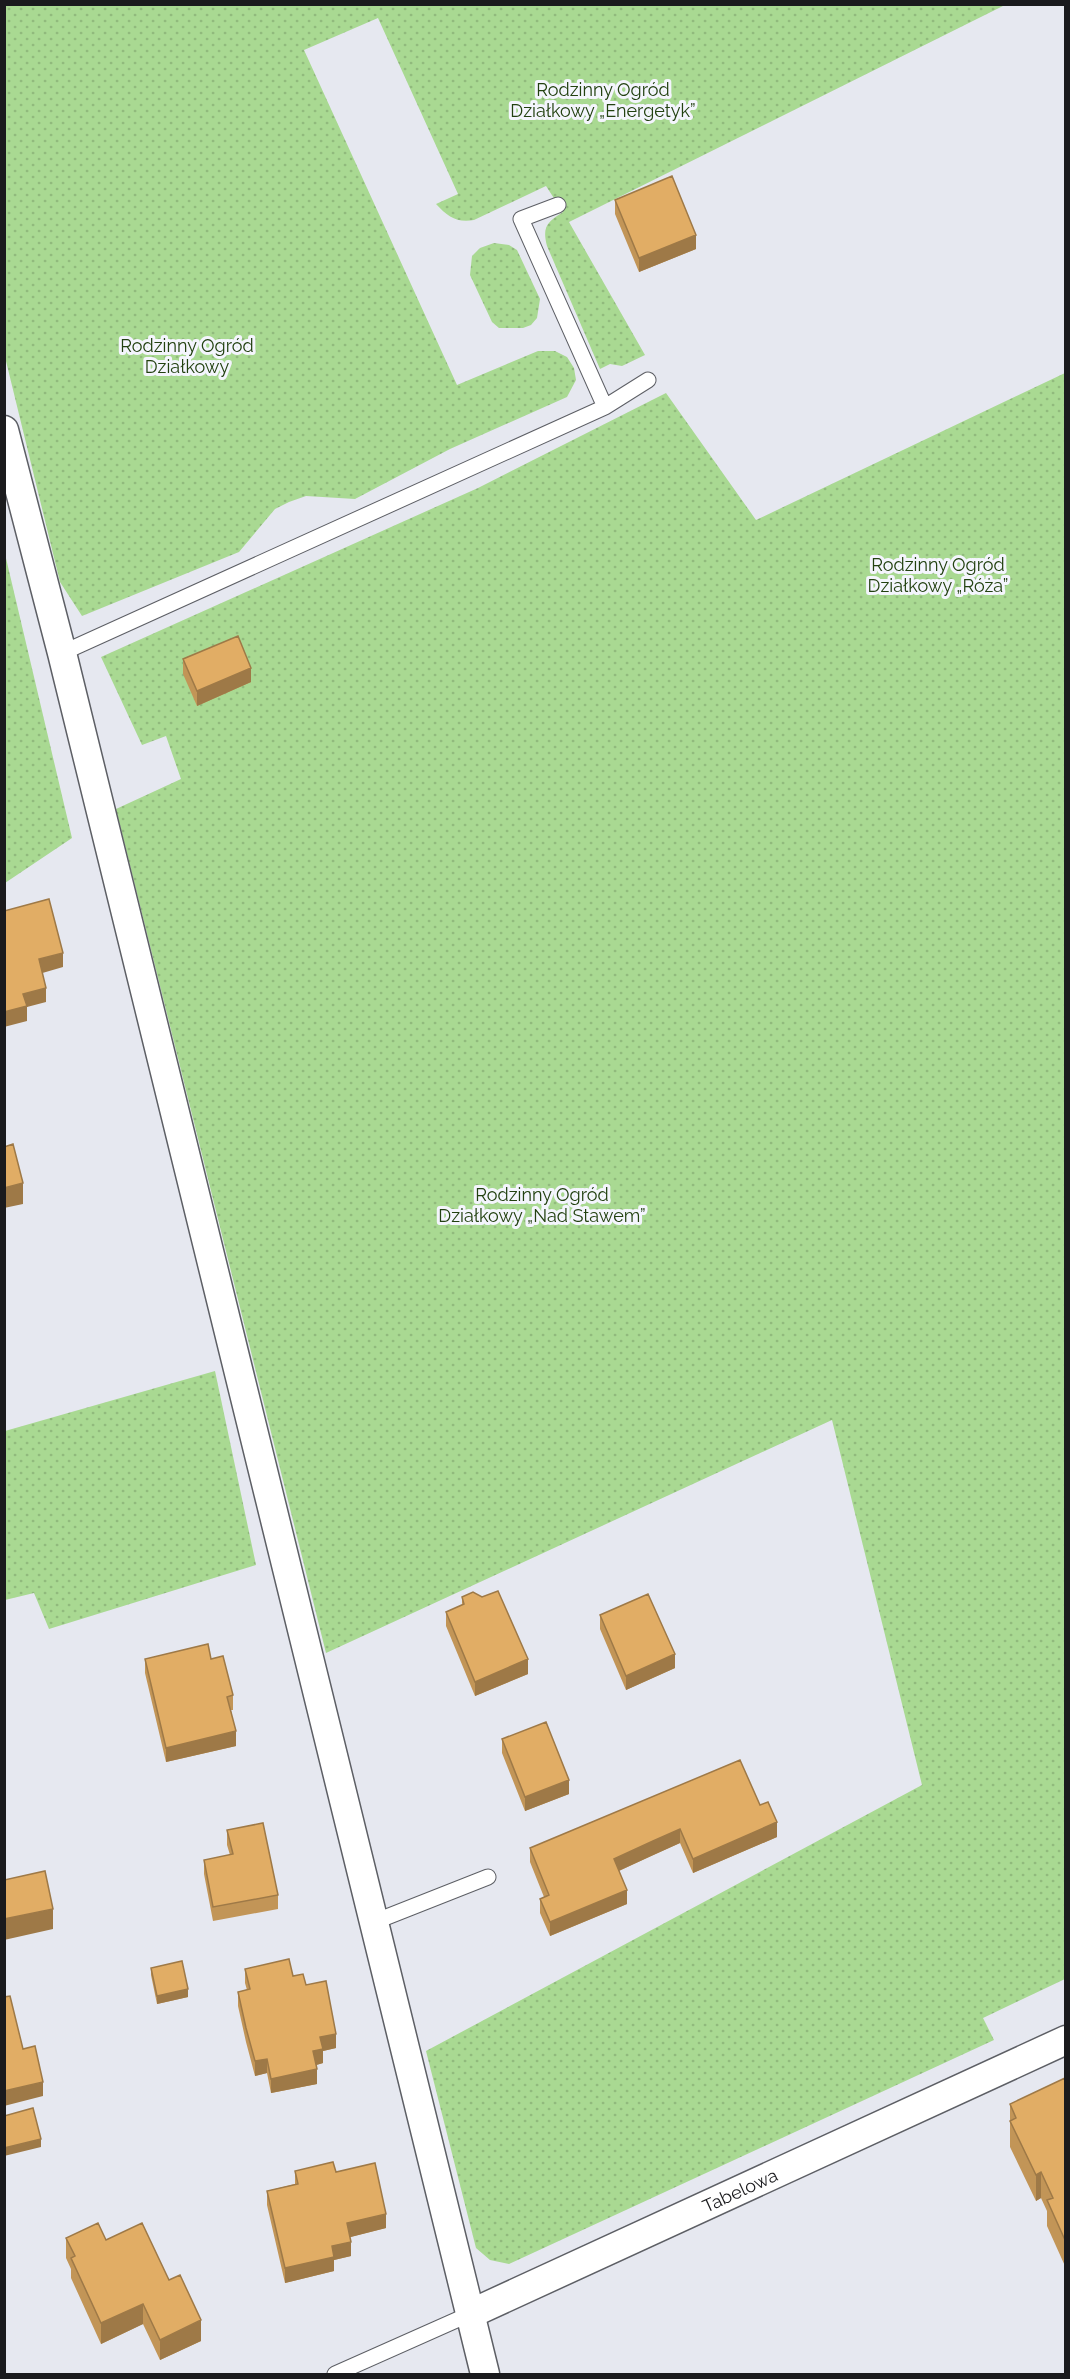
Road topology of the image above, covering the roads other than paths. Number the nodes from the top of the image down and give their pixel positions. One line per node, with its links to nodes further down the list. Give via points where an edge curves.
1 (558, 204): 3 (lane, via 520,219)
2 (648, 380): 3 (lane)
3 (605, 407): 5 (lane)
4 (4, 430): 5 (street)
5 (62, 653): 7 (street)
6 (488, 1877): 7 (lane)
7 (374, 1922): 9 (street)
8 (1065, 2040): 9 (street, Tabelowa)
9 (470, 2314): 10 (lane); 11 (street)
10 (335, 2374)
11 (485, 2374)

